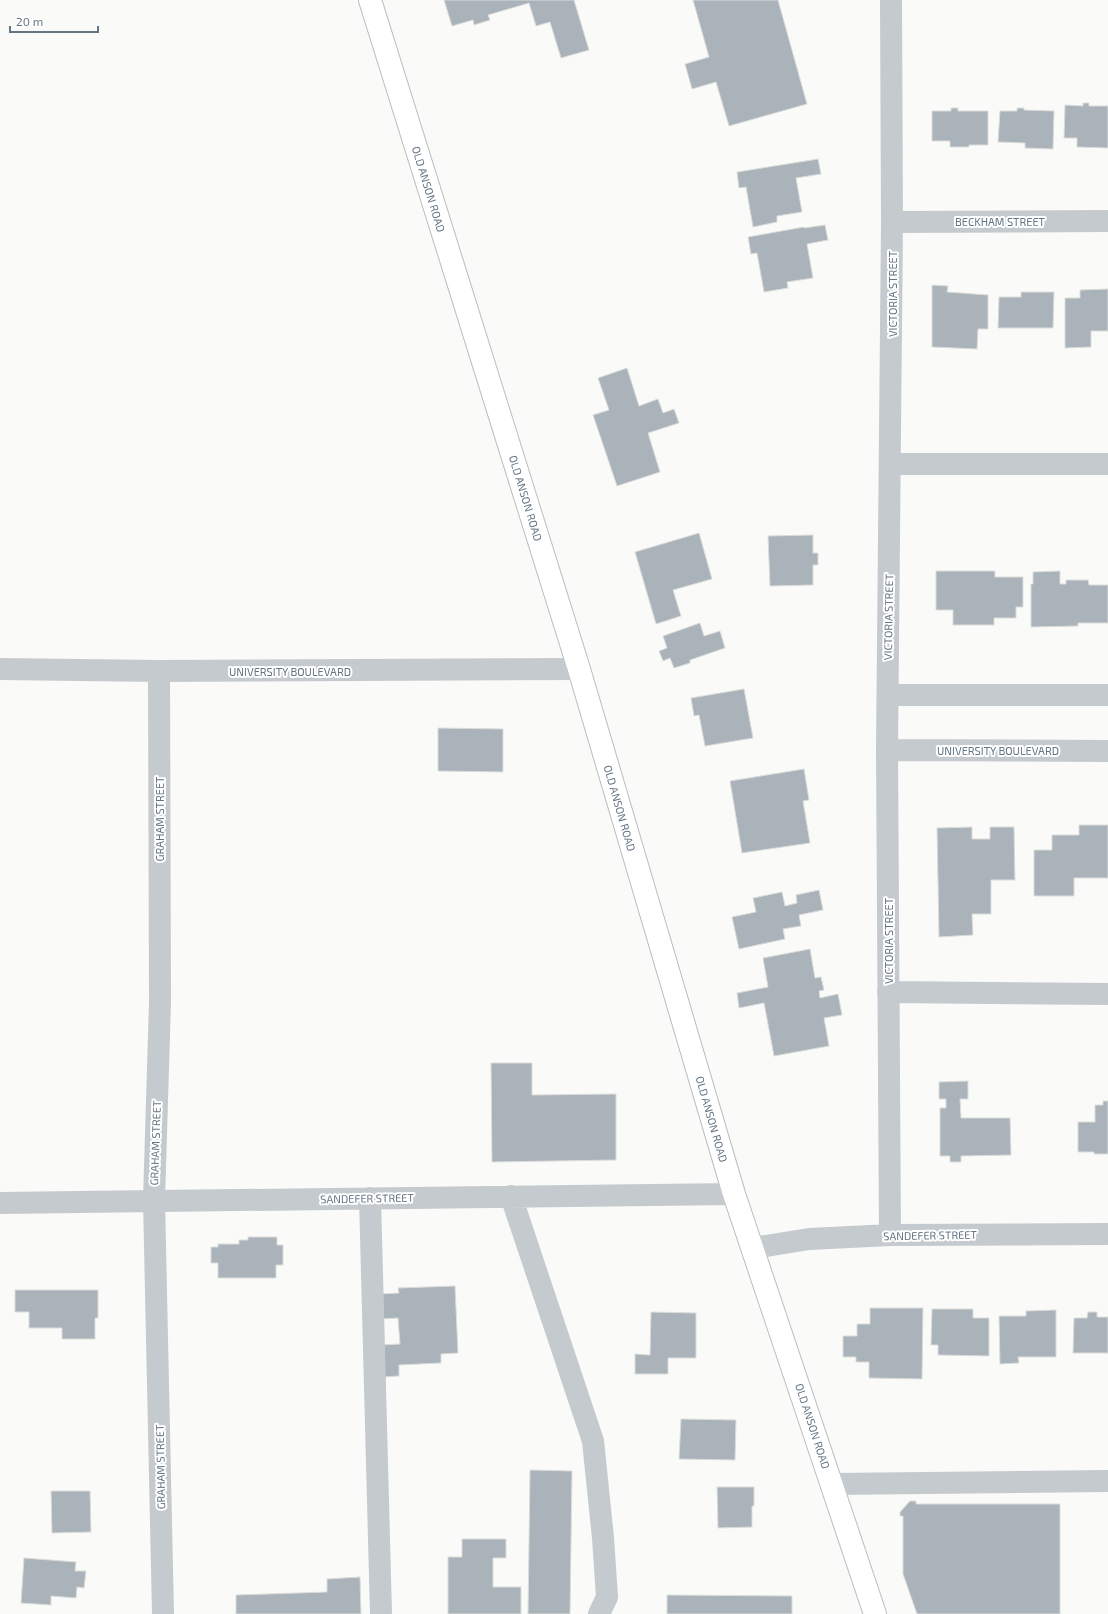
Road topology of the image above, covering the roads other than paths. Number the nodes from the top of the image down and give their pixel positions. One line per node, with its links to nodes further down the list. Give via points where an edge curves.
1 (370, 0): 8 (main road, OLD ANSON ROAD)
2 (892, 0): 4 (street, VICTORIA STREET)
3 (1108, 221): 4 (street, BECKHAM STREET)
4 (892, 222): 5 (street, VICTORIA STREET)
5 (890, 464): 6 (street); 10 (street, VICTORIA STREET)
6 (1108, 464)
7 (0, 669): 9 (street, UNIVERSITY BOULEVARD)
8 (579, 669): 9 (street, UNIVERSITY BOULEVARD); 16 (main road, OLD ANSON ROAD)
9 (159, 671): 19 (street, GRAHAM STREET, via 160,1002)
10 (888, 695): 11 (street); 12 (street, VICTORIA STREET)
11 (1108, 695)
12 (887, 750): 13 (street, UNIVERSITY BOULEVARD); 14 (street, VICTORIA STREET)
13 (1108, 751)
14 (888, 992): 15 (street); 22 (street, VICTORIA STREET)
15 (1108, 994)
16 (734, 1194): 17 (street, SANDEFER STREET); 23 (main road, OLD ANSON ROAD)
17 (511, 1196): 18 (street, SANDEFER STREET); 26 (street, via 593,1441)
18 (370, 1198): 19 (street, SANDEFER STREET); 28 (street)
19 (154, 1200): 20 (street, SANDEFER STREET); 27 (street, GRAHAM STREET)
20 (0, 1203)
21 (1108, 1234): 22 (street, SANDEFER STREET)
22 (890, 1235): 23 (street, SANDEFER STREET, via 809,1239)
23 (753, 1248): 25 (main road, OLD ANSON ROAD)
24 (1108, 1481): 25 (street)
25 (832, 1484): 29 (main road, OLD ANSON ROAD)
26 (608, 1608)
27 (164, 1614)
28 (381, 1614)
29 (875, 1614)

